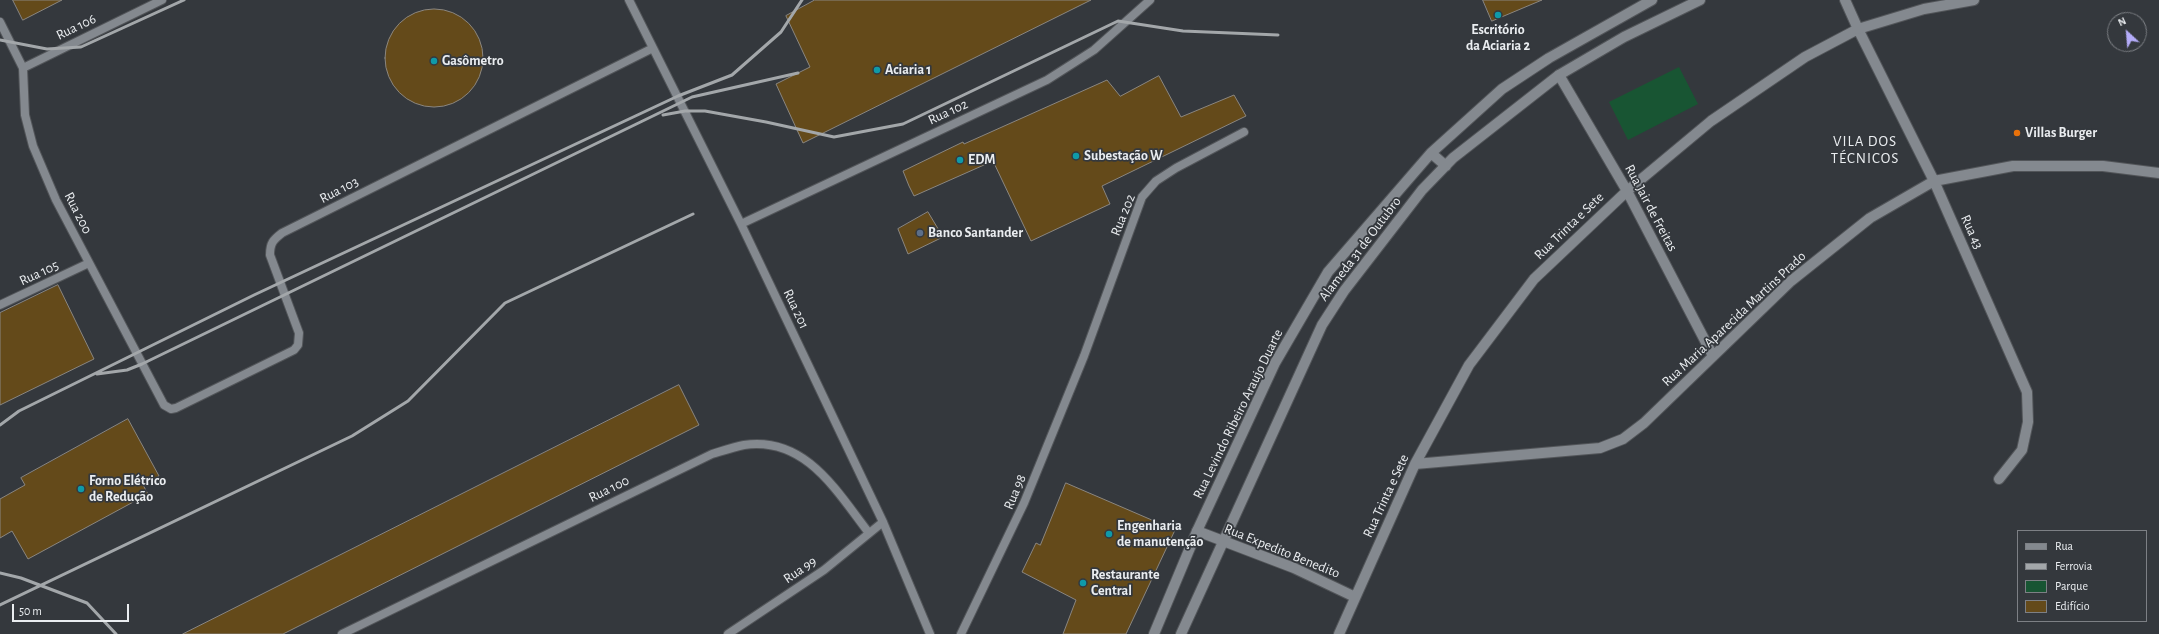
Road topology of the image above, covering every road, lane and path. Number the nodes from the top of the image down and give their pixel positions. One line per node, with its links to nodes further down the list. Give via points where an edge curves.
1 (162, 0): 11 (lane, Rua 106)
2 (629, 0): 10 (lane, Rua 201)
3 (1150, 0): 19 (lane, Rua 102, via 1094,50 1047,80)
4 (1652, 0): 14 (street, Rua Levindo Ribeiro Araujo Duarte, via 1549,58 1502,89)
5 (1700, 0): 12 (street, Alameda 31 de Outubro, via 1624,37)
6 (1845, 0): 9 (street, Rua 43)
7 (1974, 0): 9 (street, Rua Trinta e Sete, via 1924,9)
8 (0, 22): 11 (lane, Rua 200)
9 (1858, 29): 17 (street, Rua 43); 18 (street, Rua Trinta e Sete, via 1804,57 1711,121)
10 (653, 48): 19 (lane, Rua 201); 24 (lane, Rua 103, via 282,233 273,240 270,255 299,333 298,345 294,350 176,408 171,409)
11 (23, 68): 20 (lane, Rua 200, via 25,115 33,146 56,200)
12 (1559, 75): 15 (street, Alameda 31 de Outubro); 18 (street, Rua Jair de Freitas)
13 (1244, 132): 22 (lane, Rua 202, via 1176,168 1156,181 1142,197)
14 (1431, 152): 15 (street); 28 (street, Rua Levindo Ribeiro Araujo Duarte, via 1328,272 1276,363)
15 (1446, 166): 30 (street, Alameda 31 de Outubro, via 1403,216 1344,292 1322,325)
16 (2159, 173): 17 (street, Rua Maria Aparecida Martins Prado, via 2103,166 2013,166)
17 (1934, 181): 23 (street, Rua Maria Aparecida Martins Prado, via 1864,223 1791,281); 26 (street, Rua 43, via 2027,392 2028,422 2022,450)
18 (1627, 191): 23 (street, Rua Jair de Freitas); 25 (street, Rua Trinta e Sete, via 1534,279 1469,365)
19 (741, 224): 27 (lane, Rua 201)
20 (89, 263): 21 (lane, Rua 105); 24 (lane, Rua 200)
21 (0, 305)
22 (1084, 356): 35 (lane, Rua 98, via 1024,503)
23 (1713, 356): 25 (street, Rua Maria Aparecida Martins Prado, via 1644,423 1623,439 1600,448)
24 (164, 405)
25 (1415, 464): 31 (street, Rua Trinta e Sete)
26 (1999, 479)
27 (883, 522): 29 (lane, Rua 99); 34 (lane, Rua 201)
28 (1197, 531): 30 (street, Rua Expedito Benedito); 36 (street, Rua Levindo Ribeiro Araujo Duarte)
29 (869, 533): 32 (lane, Rua 100, via 824,474 798,453 767,445 744,445 712,454); 33 (lane, Rua 99, via 824,570)
30 (1223, 541): 31 (street, Rua Expedito Benedito, via 1294,568); 37 (street, Alameda 31 de Outubro)
31 (1355, 597): 38 (street, Rua Trinta e Sete)
32 (342, 634)
33 (728, 634)
34 (930, 634)
35 (961, 634)
36 (1154, 634)
37 (1181, 634)
38 (1339, 634)

